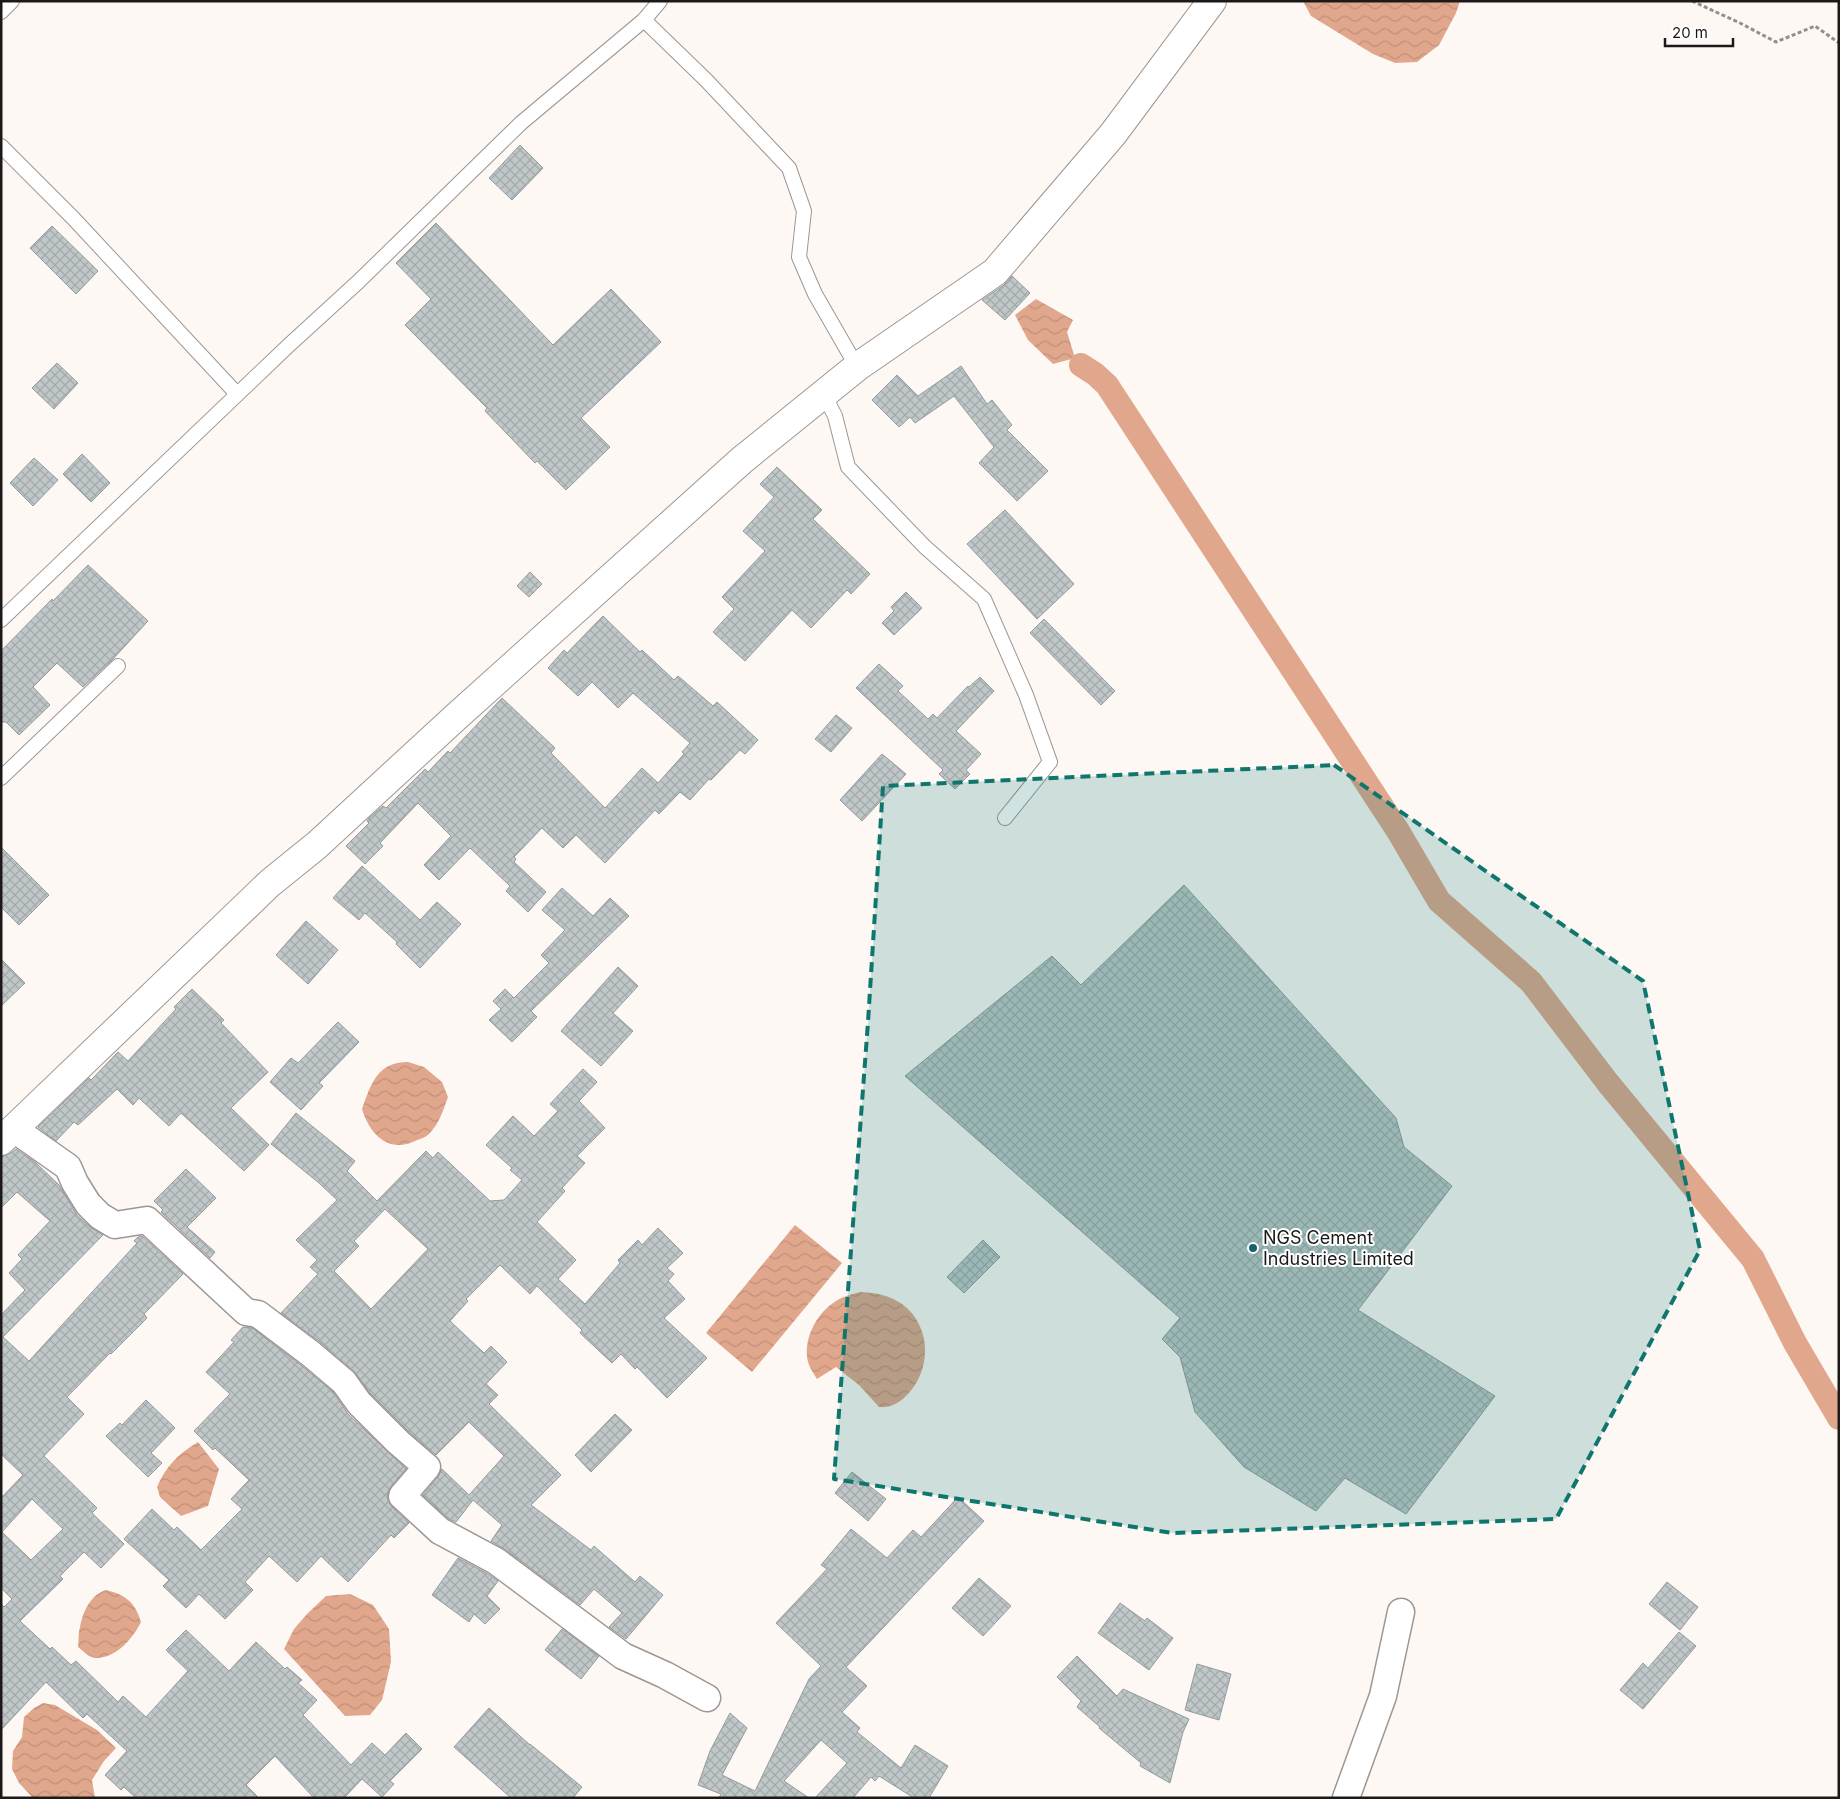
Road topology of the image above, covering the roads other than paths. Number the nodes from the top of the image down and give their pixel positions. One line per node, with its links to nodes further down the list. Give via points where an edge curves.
1 (12, 1): 4 (lane)
2 (660, 1): 5 (lane)
3 (1212, 1): 7 (street, via 1113,134 995,272)
4 (1, 12)
5 (644, 20): 7 (lane, via 789,168 804,211 799,257 815,294); 8 (lane, via 521,123)
6 (1, 146): 8 (lane)
7 (856, 366): 9 (street)
8 (238, 394): 10 (lane)
9 (824, 394): 13 (lane, via 835,416 848,467 926,547 984,599 1026,695 1050,762); 14 (street, via 742,460 270,883)
10 (1, 620)
11 (118, 666): 12 (lane)
12 (1, 778)
13 (1005, 818)
14 (8, 1135): 16 (street, via 68,1168 88,1204 100,1216 115,1225 147,1220 246,1312 258,1314 344,1382 359,1403 427,1467 402,1496 440,1531 496,1561 623,1656)
15 (1401, 1612): 17 (street, via 1382,1696)
16 (707, 1698)
17 (1346, 1798)

